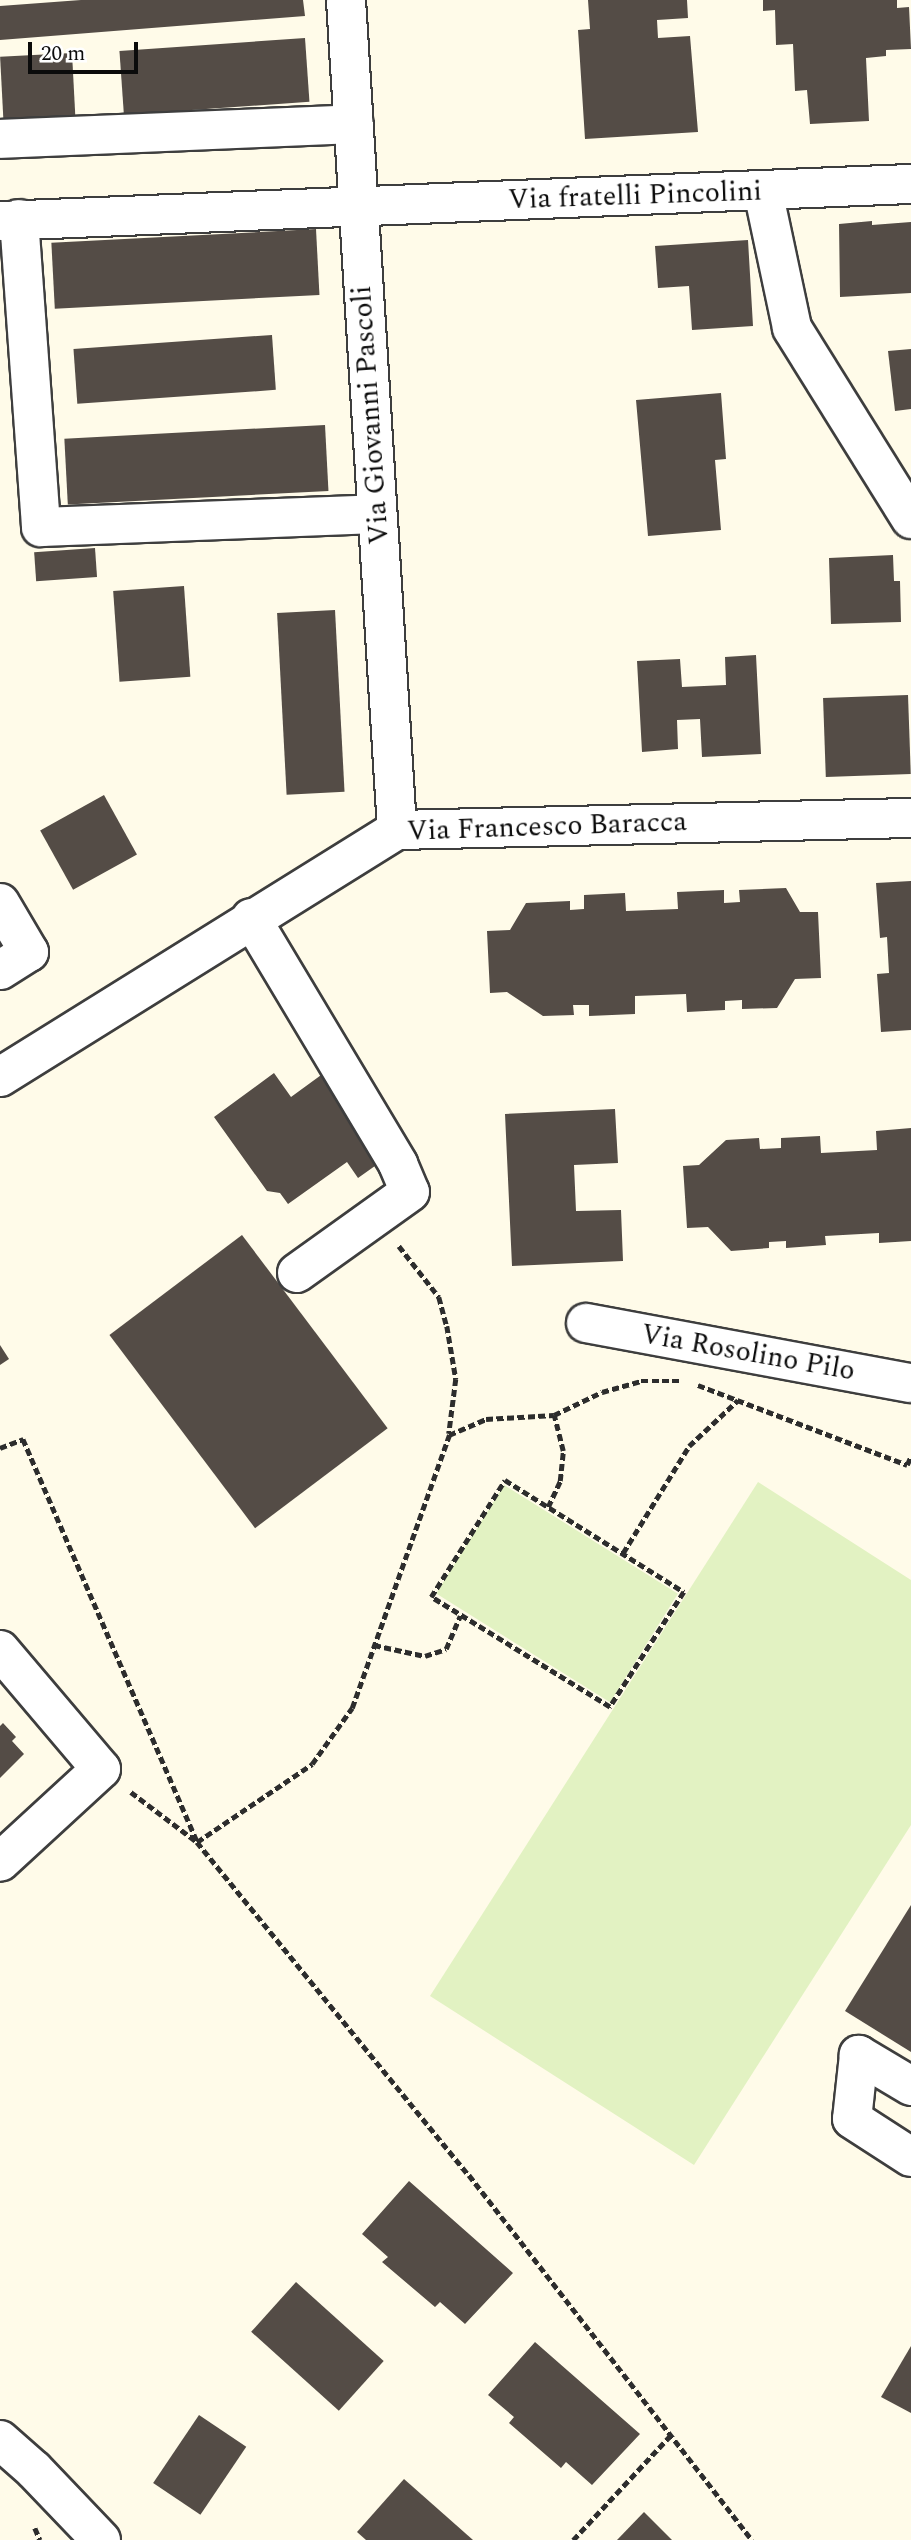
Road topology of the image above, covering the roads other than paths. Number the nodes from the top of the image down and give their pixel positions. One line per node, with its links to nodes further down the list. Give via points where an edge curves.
1 (346, 0): 2 (street, Via Giovanni Pascoli)
2 (354, 124): 3 (street); 6 (street, Via Giovanni Pascoli)
3 (0, 139)
4 (911, 184): 5 (street, Via fratelli Pincolini)
5 (763, 191): 6 (street, Via fratelli Pincolini); 9 (street, via 792,328)
6 (358, 206): 7 (street, Via fratelli Pincolini); 8 (street, Via Giovanni Pascoli)
7 (9, 220): 8 (street, via 41,527)
8 (377, 514): 11 (street, Via Giovanni Pascoli)
9 (911, 519)
10 (911, 818): 11 (street, Via Francesco Baracca)
11 (397, 830): 13 (street, Via Francesco Baracca)
12 (0, 903): 14 (street, via 29,952)
13 (251, 918): 15 (street, Via Francesco Baracca); 16 (street, via 398,1164 410,1192)
14 (0, 970)
15 (0, 1077)
16 (297, 1273)
17 (586, 1323): 18 (street, Via Rosolino Pilo)
18 (911, 1382)
19 (0, 1650): 20 (street, via 101,1769)
20 (0, 1862)
21 (911, 2086): 22 (street, via 859,2055 852,2119)
22 (911, 2157)
23 (0, 2441): 24 (street)
24 (101, 2540)

